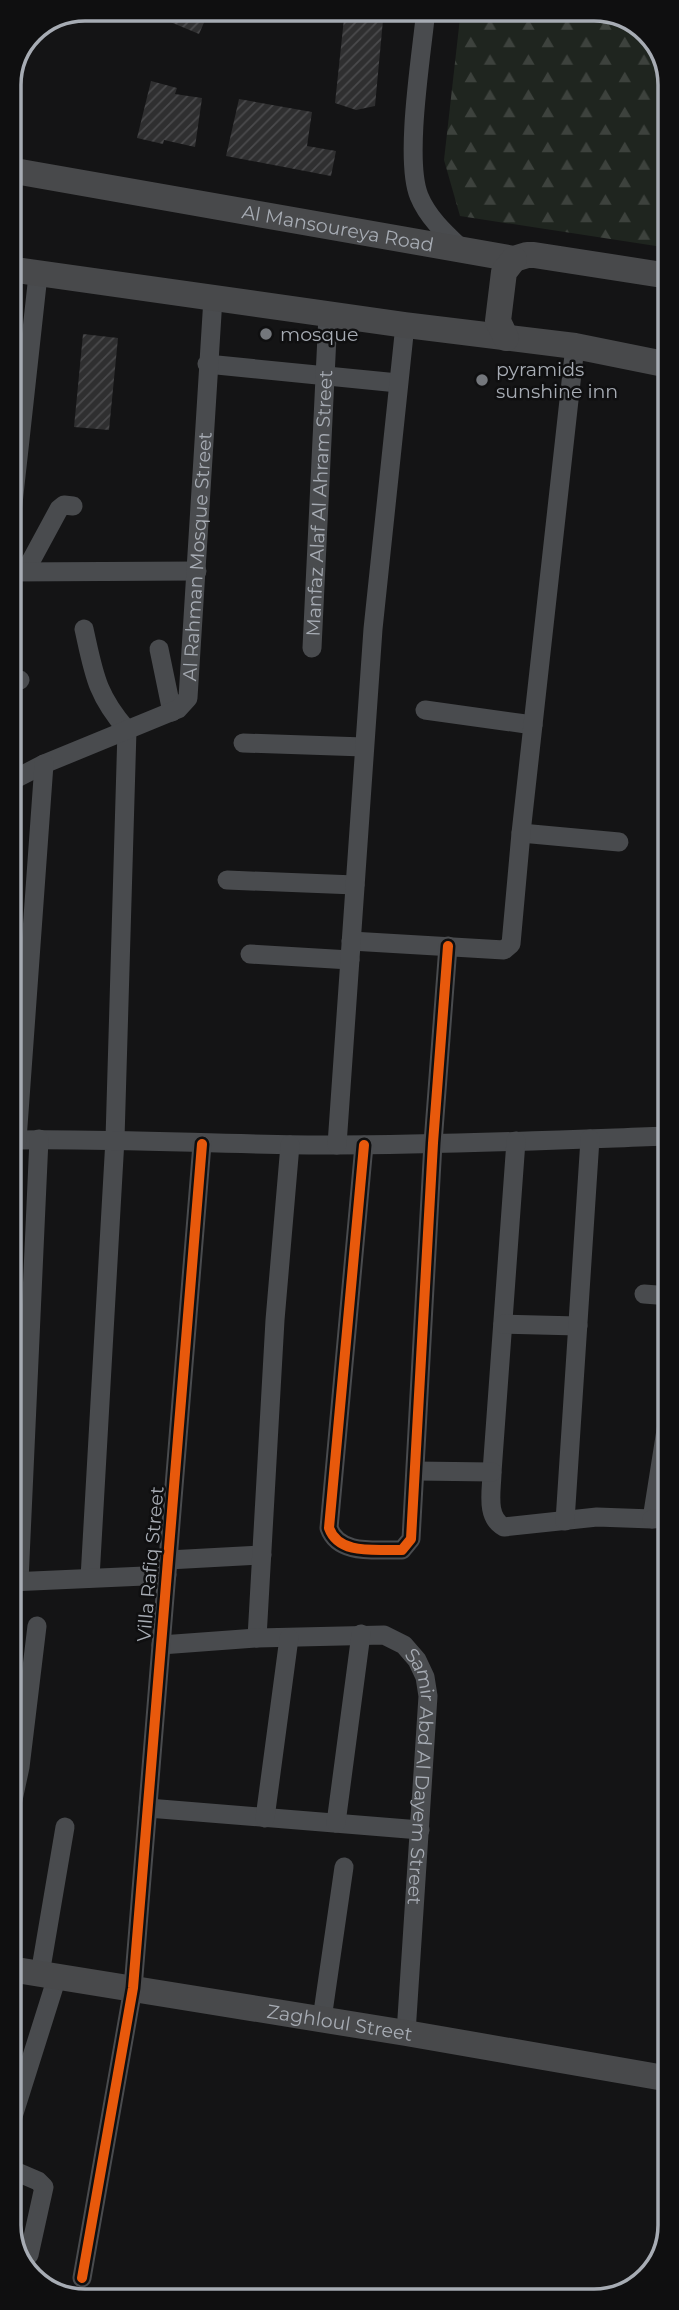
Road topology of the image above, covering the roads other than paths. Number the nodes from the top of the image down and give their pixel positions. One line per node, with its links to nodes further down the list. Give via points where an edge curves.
1 (425, 21): 3 (street, via 413,142 418,195 435,222)
2 (21, 172): 3 (main road, Al Mansoureya Road)
3 (463, 250): 4 (main road, Al Mansoureya Road)
4 (514, 259): 6 (main road, Al Mansoureya Road, via 527,254); 11 (main road, via 504,272 498,321)
5 (21, 271): 7 (main road)
6 (658, 274)
7 (38, 275): 8 (main road); 17 (street)
8 (214, 298): 9 (main road); 14 (street, Al Rahman Mosque Street)
9 (328, 314): 10 (main road); 15 (street, Manfaz Alaf Al Ahram Street)
10 (405, 326): 11 (main road); 16 (street)
11 (506, 338): 12 (main road)
12 (575, 346): 13 (main road); 27 (street)
13 (658, 363)
14 (208, 364): 15 (street); 21 (street, Al Rahman Mosque Street)
15 (325, 375): 16 (street); 23 (street, Manfaz Alaf Al Ahram Street)
16 (398, 383): 30 (street)
17 (21, 430)
18 (73, 506): 19 (street, via 59,509)
19 (21, 566)
20 (21, 571): 21 (street)
21 (197, 571): 26 (street, Al Rahman Mosque Street, via 189,694 186,703)
22 (84, 629): 28 (street, via 97,686)
23 (312, 648)
24 (159, 649): 26 (street)
25 (425, 710): 27 (street)
26 (172, 712): 28 (street)
27 (533, 725): 33 (street)
28 (127, 730): 31 (street); 43 (street)
29 (243, 743): 30 (street)
30 (364, 747): 36 (street)
31 (44, 764): 32 (street); 40 (street)
32 (21, 773)
33 (521, 833): 34 (street); 37 (street, via 511,944 504,950)
34 (619, 842)
35 (227, 880): 36 (street)
36 (355, 884): 38 (street)
37 (448, 946): 38 (street); 47 (street)
38 (351, 951): 39 (street); 51 (street)
39 (250, 954)
40 (21, 1043)
41 (658, 1136): 44 (street)
42 (40, 1139): 43 (street); 45 (street); 56 (street)
43 (115, 1139): 48 (street); 63 (street)
44 (590, 1139): 46 (street); 55 (street)
45 (21, 1140)
46 (516, 1141): 47 (street); 54 (street)
47 (433, 1143): 49 (street); 57 (street)
48 (202, 1144): 50 (street); 62 (street, Villa Rafiq Street)
49 (363, 1144): 51 (street); 57 (street, via 329,1528 332,1537 348,1548 402,1550 411,1539)
50 (290, 1145): 51 (street); 61 (street)
51 (337, 1145)
52 (645, 1294): 53 (street)
53 (658, 1295)
54 (503, 1324): 55 (street); 58 (street)
55 (578, 1326): 60 (street)
56 (21, 1462)
57 (416, 1471): 58 (street)
58 (492, 1472): 60 (street, via 492,1513 500,1525)
59 (658, 1518): 60 (street)
60 (565, 1521)
61 (262, 1555): 62 (street); 67 (street)
62 (168, 1567): 63 (street); 69 (street, Villa Rafiq Street)
63 (90, 1578): 64 (street)
64 (21, 1581)
65 (37, 1626): 70 (street)
66 (361, 1634): 68 (street, Samir Abd Al Dayem Street); 73 (street); 75 (street, Samir Abd Al Dayem Street, via 384,1635 404,1645 425,1677 428,1696)
67 (257, 1638): 68 (street, Samir Abd Al Dayem Street); 69 (street, Samir Abd Al Dayem Street)
68 (289, 1638): 72 (street)
69 (161, 1645): 71 (street, Villa Rafiq Street)
70 (21, 1751)
71 (148, 1808): 72 (street); 79 (street, Villa Rafiq Street)
72 (265, 1818): 73 (street)
73 (336, 1823): 75 (street)
74 (65, 1827): 78 (street)
75 (420, 1830): 81 (street, Samir Abd Al Dayem Street)
76 (344, 1867): 80 (street)
77 (21, 1971): 78 (main road, Zaghloul Street)
78 (48, 1975): 79 (main road, Zaghloul Street); 83 (street)
79 (133, 1988): 80 (main road, Zaghloul Street); 86 (street, Villa Rafiq Street)
80 (322, 2019): 81 (main road, Zaghloul Street)
81 (406, 2033): 82 (main road, Zaghloul Street)
82 (658, 2078)
83 (21, 2082)
84 (21, 2174): 85 (street, via 44,2187)
85 (29, 2255)
86 (82, 2278)

